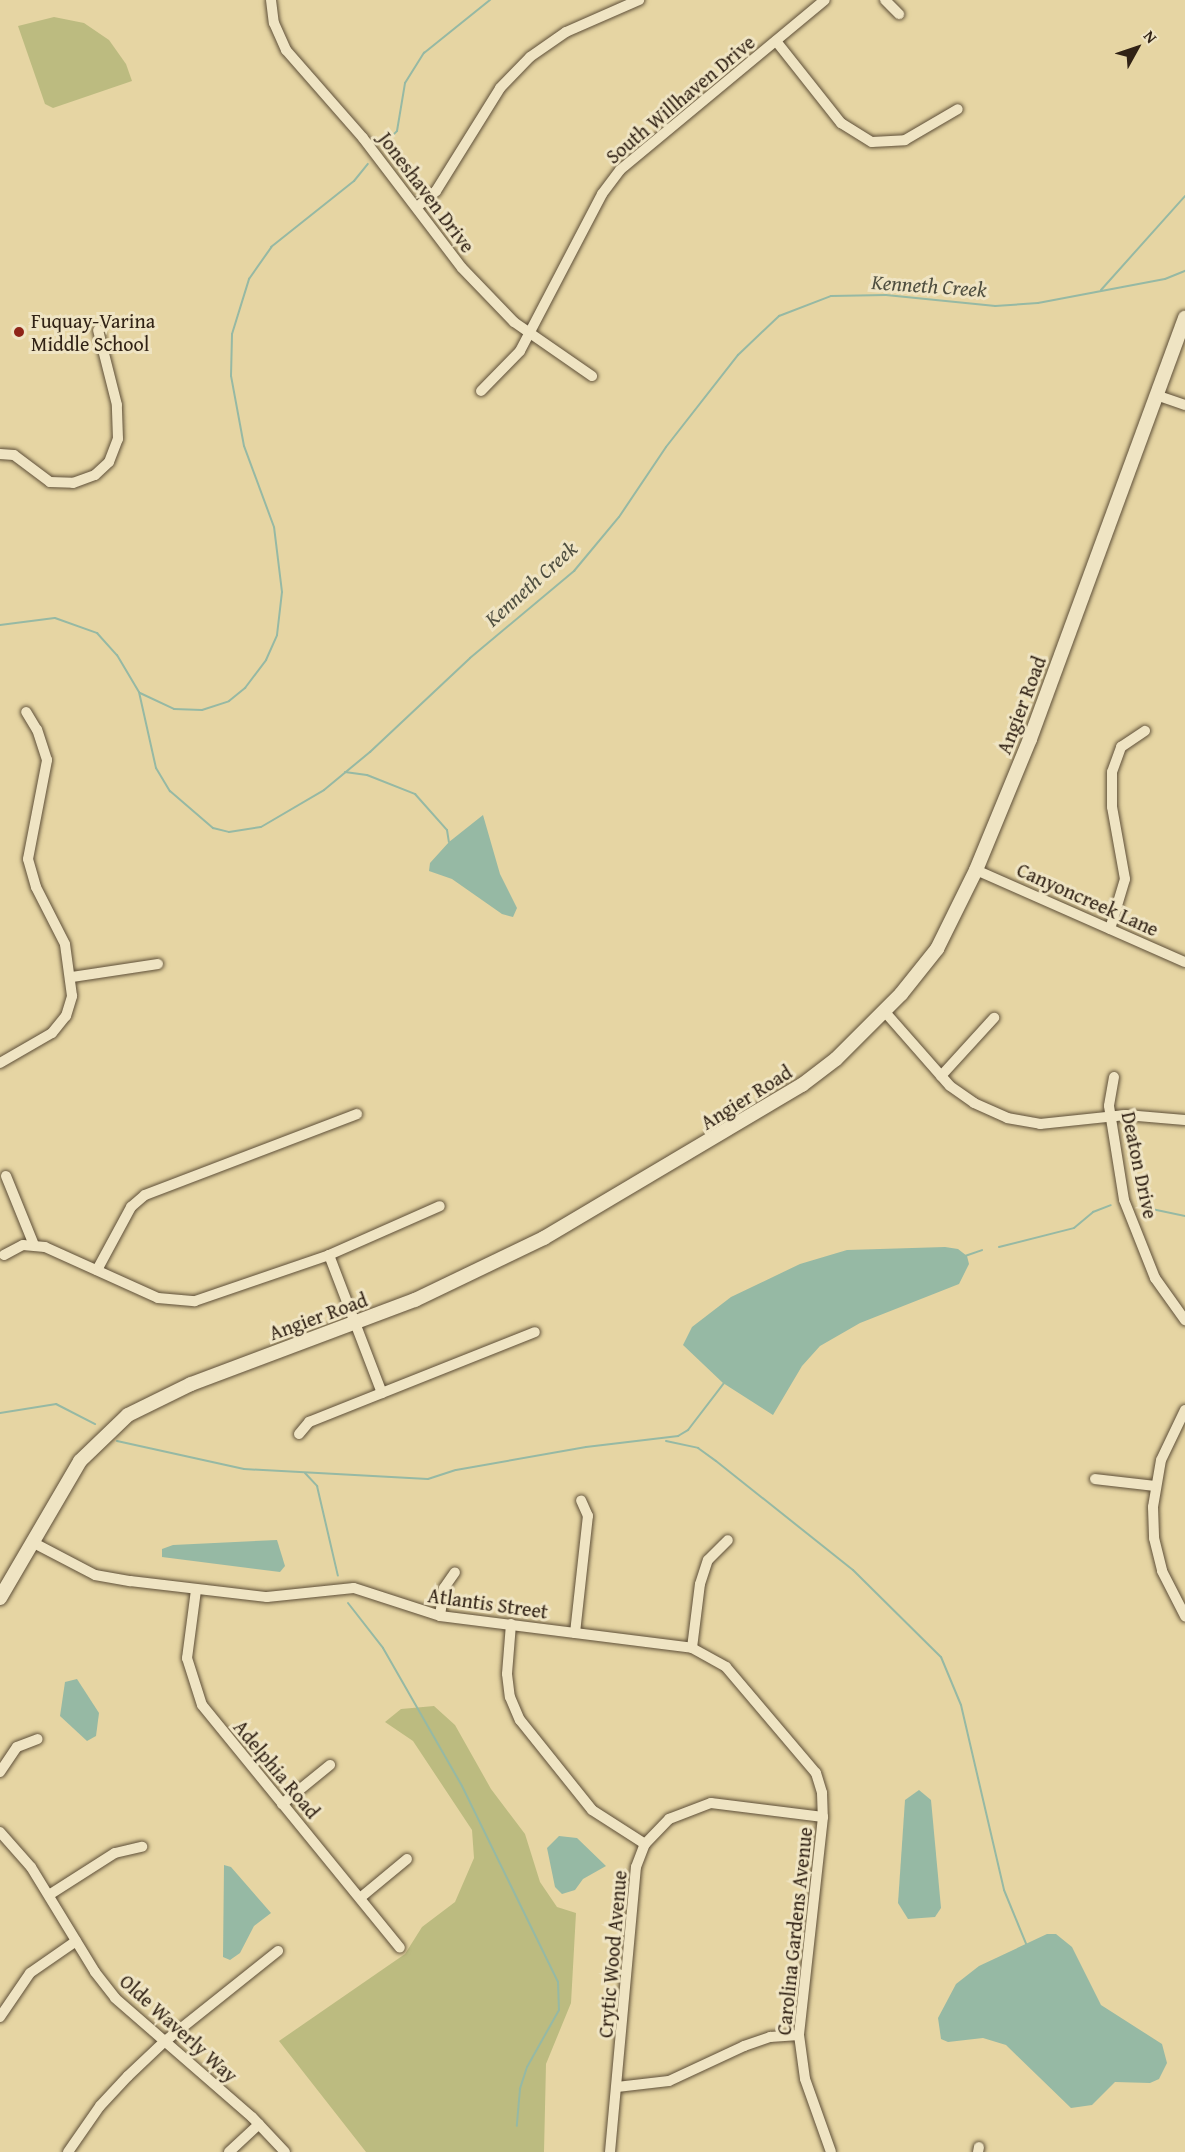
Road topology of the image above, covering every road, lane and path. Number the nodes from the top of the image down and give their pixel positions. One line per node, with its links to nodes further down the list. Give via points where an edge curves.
1 (271, 0): 8 (street, Joneshaven Drive, via 274,23 286,50)
2 (639, 0): 8 (street, via 566,32 530,57 500,88 436,191)
3 (825, 0): 6 (street, South Willhaven Drive)
4 (885, 0): 5 (street)
5 (899, 14)
6 (776, 42): 7 (street, via 842,123 872,142 905,140); 11 (street, South Willhaven Drive, via 620,170 602,194)
7 (958, 110)
8 (417, 207): 11 (street, Joneshaven Drive, via 488,297)
9 (1185, 318): 14 (street, Angier Road)
10 (98, 330): 16 (street, via 117,405 118,439 109,462 95,475 73,483 50,482 14,455)
11 (531, 333): 12 (street, Joneshaven Drive); 13 (street, South Willhaven Drive, via 520,351)
12 (592, 376)
13 (481, 391)
14 (1156, 395): 15 (street); 19 (street, Angier Road, via 1030,739)
15 (1185, 405)
16 (0, 454)
17 (26, 712): 23 (street, via 47,760 28,859 36,887 65,944)
18 (1145, 731): 20 (street, via 1121,747 1112,772 1112,807 1125,879)
19 (976, 870): 20 (street, Canyoncreek Lane); 24 (street, Angier Road, via 937,949)
20 (1110, 929): 21 (street, Canyoncreek Lane)
21 (1185, 962)
22 (158, 964): 23 (street)
23 (72, 977): 26 (street, via 69,1007 57,1028 37,1045)
24 (885, 1012): 27 (street); 39 (street, Angier Road, via 820,1072 711,1142 499,1262)
25 (994, 1018): 27 (street)
26 (0, 1063)
27 (941, 1076): 30 (street, via 974,1103 1016,1120 1057,1124)
28 (1114, 1077): 30 (street, Deaton Drive)
29 (357, 1114): 37 (street, via 145,1195 131,1207)
30 (1110, 1117): 31 (street); 38 (street, Deaton Drive, via 1131,1221 1155,1278)
31 (1185, 1120)
32 (6, 1176): 34 (street)
33 (441, 1206): 36 (street)
34 (34, 1245): 35 (street, via 23,1245); 37 (street)
35 (4, 1255)
36 (329, 1255): 37 (street, via 216,1296 176,1302); 39 (street)
37 (97, 1270)
38 (1185, 1320)
39 (355, 1324): 41 (street); 48 (street, Angier Road, via 191,1384 128,1415 80,1461)
40 (535, 1332): 41 (street)
41 (382, 1394): 43 (street, via 309,1422)
42 (1185, 1410): 45 (street, via 1164,1450)
43 (299, 1434)
44 (1095, 1479): 45 (street)
45 (1155, 1486): 53 (street, via 1157,1553)
46 (581, 1500): 55 (street, via 588,1516)
47 (728, 1540): 56 (street, via 708,1560 700,1584)
48 (32, 1542): 50 (street, Atlantis Street, via 95,1575); 51 (street, Angier Road)
49 (456, 1572): 52 (street, via 444,1588)
50 (196, 1590): 52 (street, Atlantis Street, via 267,1597 354,1588); 60 (street, Adelphia Road, via 187,1658 194,1690 215,1723)
51 (0, 1598)
52 (440, 1616): 54 (street, Atlantis Street)
53 (1185, 1616)
54 (511, 1624): 55 (street, Atlantis Street); 63 (street, via 507,1674 510,1697 520,1720 592,1810)
55 (575, 1633): 56 (street, Atlantis Street)
56 (692, 1648): 61 (street, Atlantis Street, via 720,1663 740,1680 816,1773)
57 (38, 1739): 59 (street, via 17,1747)
58 (330, 1765): 60 (street)
59 (0, 1772)
60 (282, 1804): 67 (street, Adelphia Road)
61 (823, 1817): 63 (street, Crytic Wood Avenue, via 711,1803 669,1819); 72 (street, Carolina Gardens Avenue)
62 (0, 1832): 66 (street, Olde Waverly Way, via 25,1859)
63 (645, 1844): 74 (street, Crytic Wood Avenue, via 636,1867)
64 (142, 1847): 66 (street, via 115,1853)
65 (407, 1859): 67 (street)
66 (49, 1895): 68 (street, Olde Waverly Way)
67 (360, 1898): 69 (street, Adelphia Road)
68 (76, 1941): 71 (street, via 30,1973); 73 (street, Olde Waverly Way, via 115,1998)
69 (400, 1948)
70 (278, 1951): 73 (street)
71 (0, 2018)
72 (799, 2035): 74 (street, via 770,2037 744,2046 669,2081); 76 (street, Carolina Gardens Avenue, via 805,2079)
73 (164, 2042): 75 (street, Olde Waverly Way); 77 (street, via 106,2098)
74 (617, 2087): 80 (street, Crytic Wood Avenue)
75 (259, 2124): 78 (street); 79 (street, Olde Waverly Way)
76 (827, 2151)
77 (68, 2152)
78 (228, 2152)
79 (285, 2152)
80 (610, 2152)

